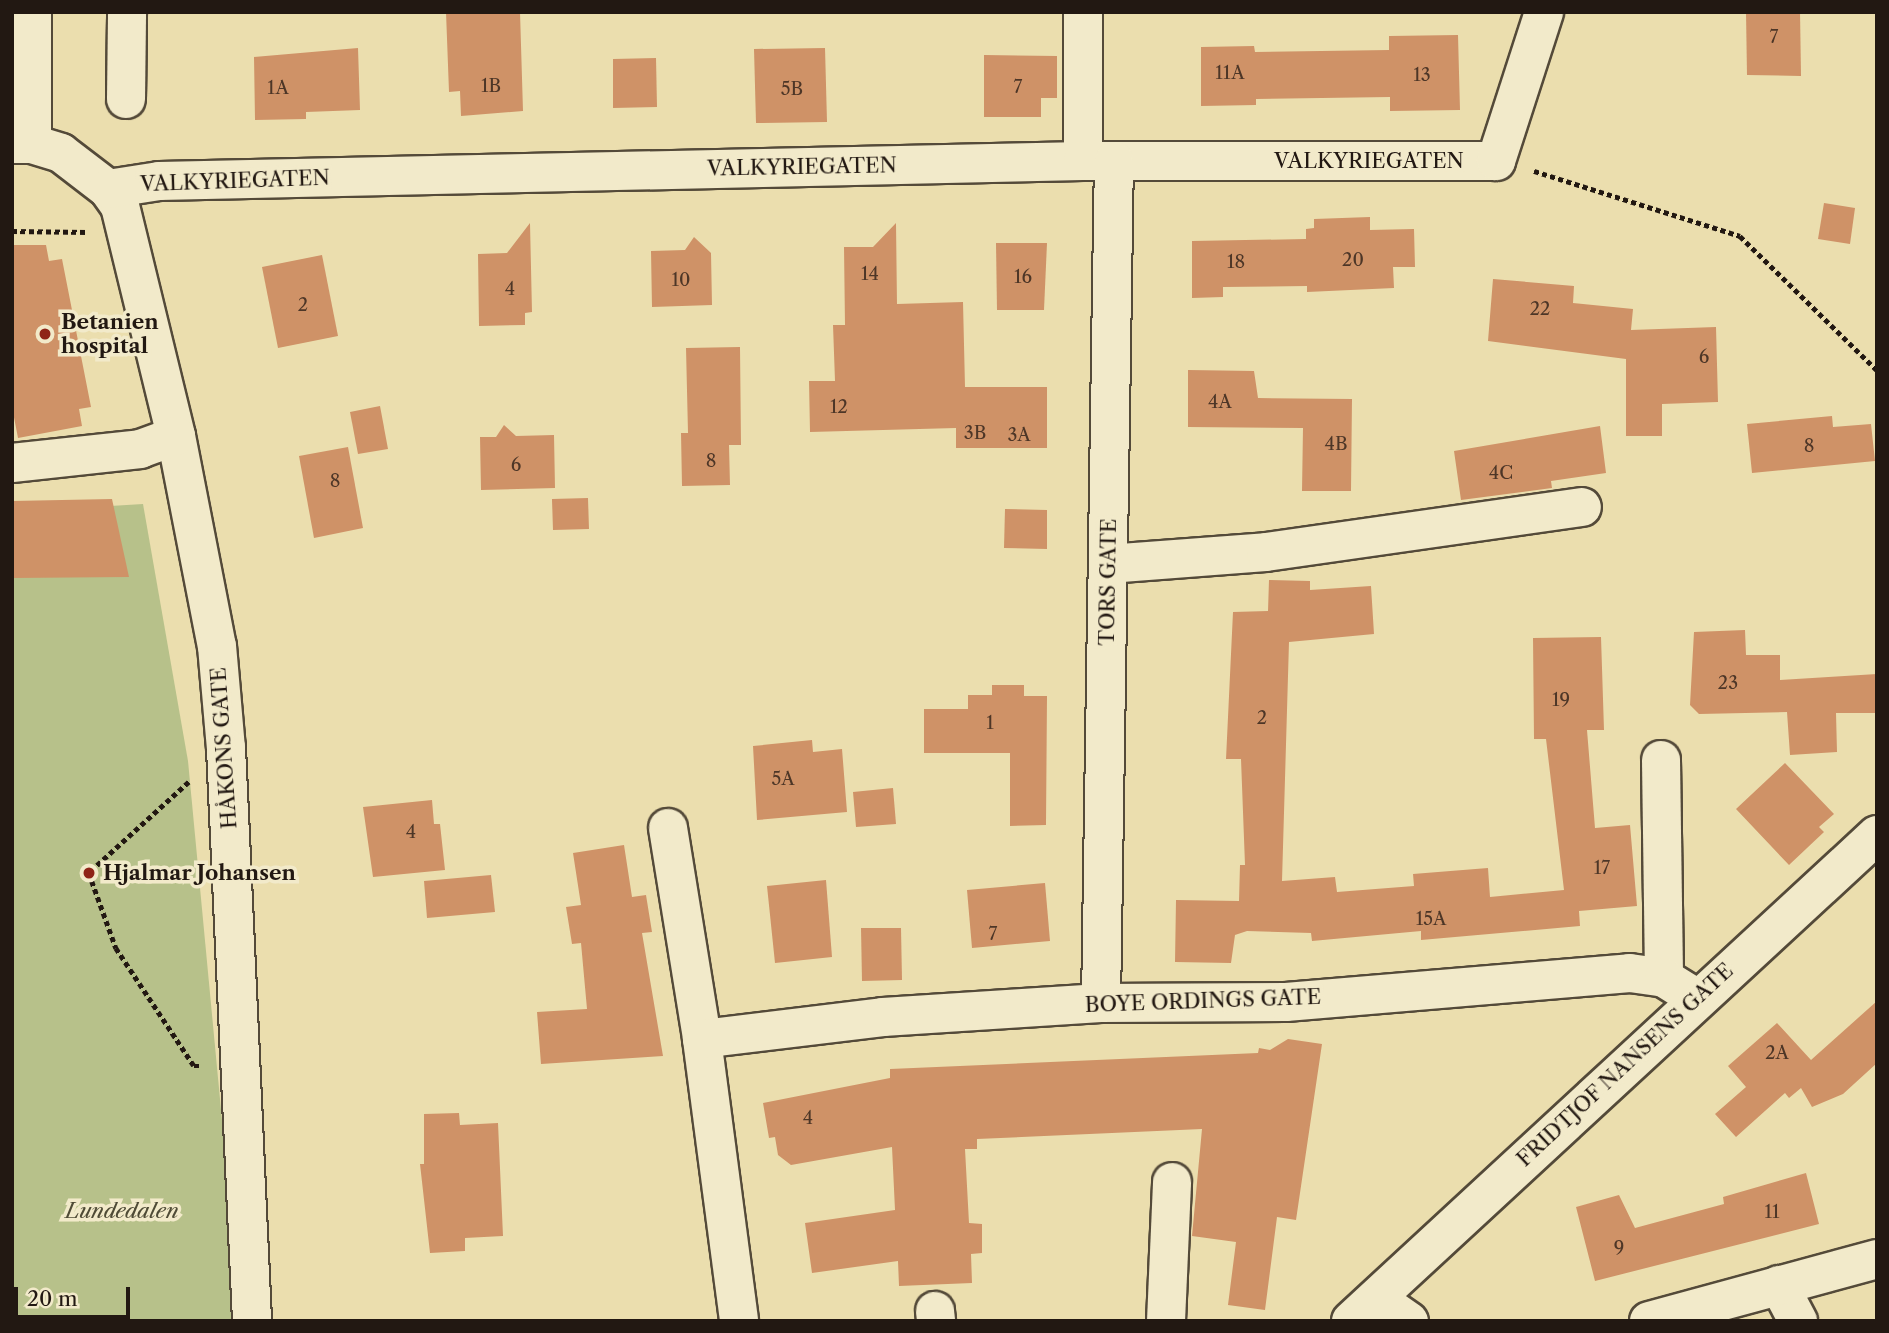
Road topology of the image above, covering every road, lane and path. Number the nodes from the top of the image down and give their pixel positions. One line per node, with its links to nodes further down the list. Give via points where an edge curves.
1 (32, 12): 6 (street)
2 (127, 12): 5 (street)
3 (1083, 12): 7 (street, TORS GATE)
4 (1544, 12): 8 (street)
5 (126, 99)
6 (22, 144): 9 (street, via 61,153)
7 (1099, 161): 8 (street, VALKYRIEGATEN); 9 (street, VALKYRIEGATEN, via 159,181); 16 (street, TORS GATE)
8 (1496, 161): 12 (path, via 1593,186 1740,236)
9 (108, 189): 13 (street, HÅKONS GATE, via 128,230)
10 (12, 231): 11 (path, via 87,231)
11 (92, 244)
12 (1877, 370)
13 (176, 436): 14 (street, via 140,449); 17 (street, HÅKONS GATE, via 217,646)
14 (12, 463)
15 (1582, 507): 16 (street, via 1266,552)
16 (1108, 564): 23 (street, TORS GATE)
17 (226, 748): 25 (street, HÅKONS GATE); 25 (path, via 89,873 116,948 194,1066)
18 (1661, 760): 21 (street)
19 (668, 828): 24 (street)
20 (1877, 835): 22 (street, FRIDTJOF NANSENS GATE)
21 (1664, 978): 22 (street, BOYE ORDINGS GATE); 23 (street, BOYE ORDINGS GATE, via 1630,973 1286,1002)
22 (1698, 999): 29 (street, FRIDTJOF NANSENS GATE)
23 (1101, 1003): 24 (street, BOYE ORDINGS GATE, via 883,1017)
24 (702, 1039): 31 (street)
25 (241, 1065): 30 (street, HÅKONS GATE)
26 (1172, 1182): 32 (street)
27 (1877, 1259): 28 (street)
28 (1779, 1285): 34 (street); 35 (street)
29 (1364, 1310): 33 (street)
30 (252, 1321)
31 (739, 1321)
32 (1166, 1321)
33 (1409, 1321)
34 (1649, 1321)
35 (1798, 1321)

